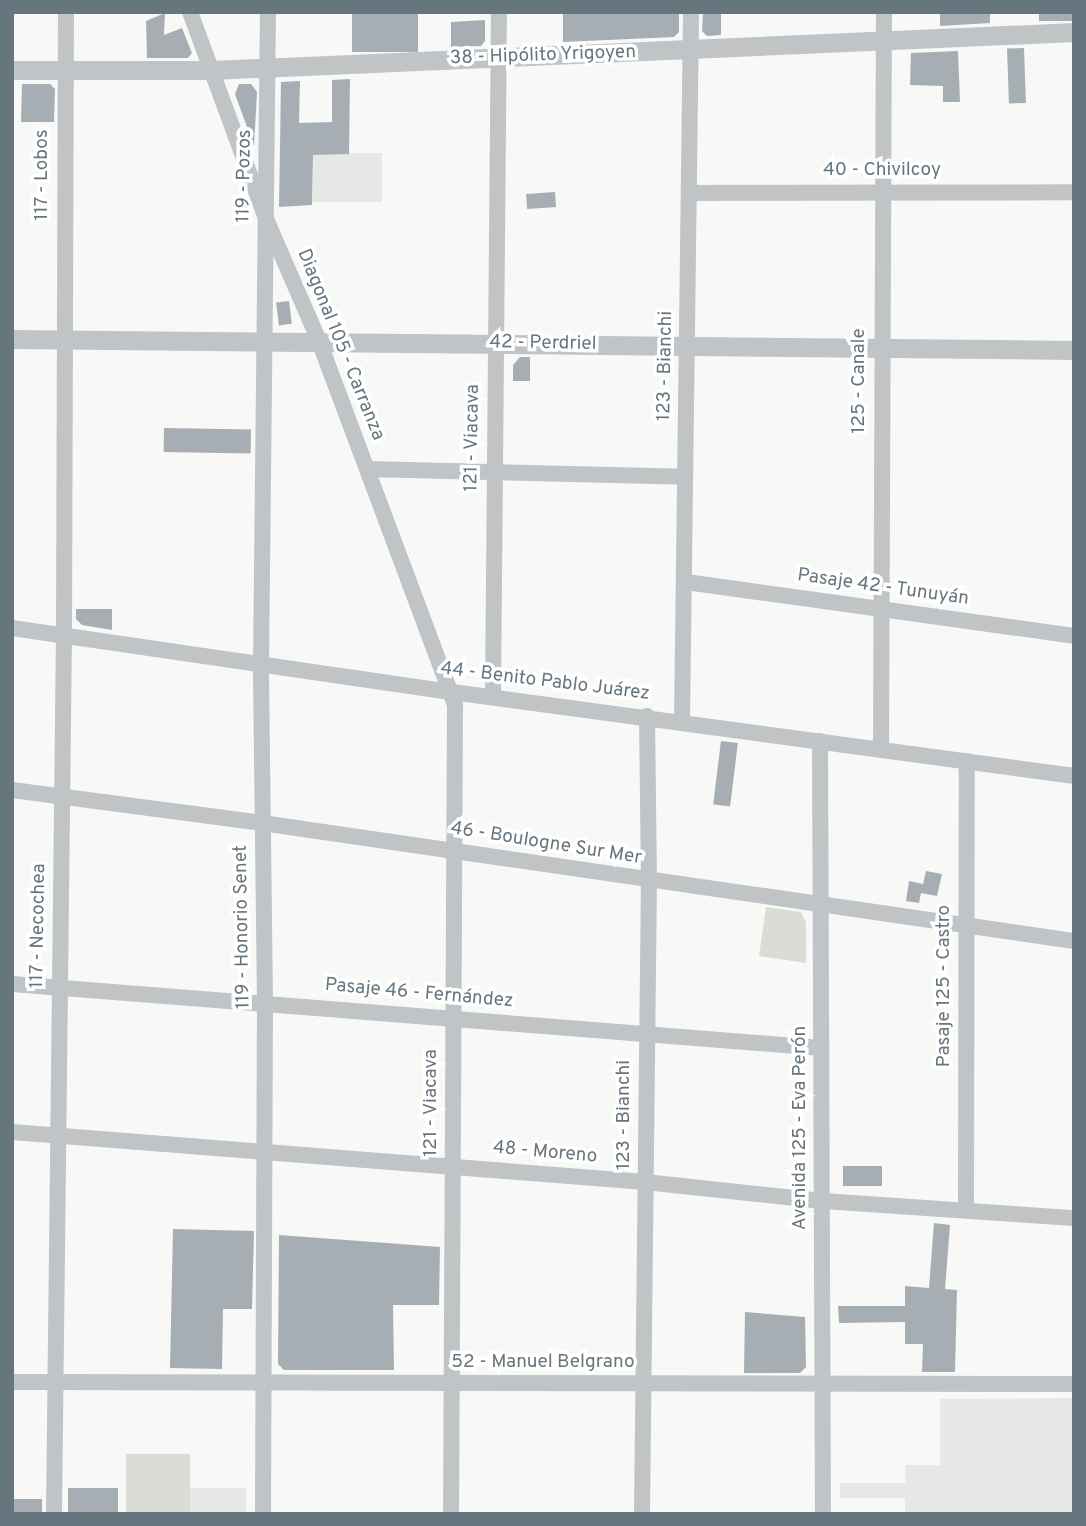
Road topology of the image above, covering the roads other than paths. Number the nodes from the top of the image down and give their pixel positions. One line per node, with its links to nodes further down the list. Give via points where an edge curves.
1 (65, 12): 14 (street, 117 - Lobos)
2 (190, 12): 12 (street, Diagonal 105 - Carranza)
3 (268, 12): 11 (street, 119 - Pozos)
4 (499, 12): 10 (street, 121 - Viacava)
5 (691, 12): 9 (street, 123 - Bianchi)
6 (884, 12): 8 (street, 125 - Canale)
7 (1074, 32): 8 (street, 38 - Hipólito Yrigoyen)
8 (884, 40): 9 (street, 38 - Hipólito Yrigoyen); 15 (street, 125 - Canale)
9 (691, 50): 10 (street, 38 - Hipólito Yrigoyen); 17 (street, 123 - Bianchi)
10 (498, 57): 11 (street, 38 - Hipólito Yrigoyen); 23 (street, 121 - Viacava)
11 (268, 68): 12 (street, 38 - Hipólito Yrigoyen); 18 (street, 119 - Pozos)
12 (212, 69): 14 (street, 38 - Hipólito Yrigoyen); 18 (street, Diagonal 105 - Carranza)
13 (12, 70): 14 (street, 38 - Hipólito Yrigoyen)
14 (65, 70): 20 (street, 117 - Lobos)
15 (883, 192): 16 (street, 40 - Chivilcoy); 17 (street, 40 - Chivilcoy); 25 (street, 125 - Canale)
16 (1074, 192)
17 (690, 193): 24 (street, 123 - Bianchi)
18 (266, 219): 21 (street, 119 - Pozos); 22 (street, Diagonal 105 - Carranza)
19 (12, 339): 20 (street, 42 - Perdriel)
20 (63, 339): 21 (street, 42 - Perdriel); 33 (street, 117 - Necochea)
21 (264, 340): 22 (street, 42 - Perdriel); 35 (street, 119 - Honorio Senet)
22 (319, 341): 23 (street, 42 - Perdriel); 27 (street, Diagonal 105 - Carranza)
23 (496, 343): 24 (street, 42 - Perdriel); 28 (street, 121 - Viacava)
24 (687, 346): 25 (street, 42 - Perdriel); 29 (street, 123 - Bianchi)
25 (882, 349): 26 (street, 42 - Perdriel); 31 (street, 125 - Canale)
26 (1074, 350)
27 (367, 469): 28 (street); 36 (street, Diagonal 105 - Carranza)
28 (494, 472): 29 (street); 37 (street, 121 - Viacava)
29 (685, 477): 30 (street, 123 - Bianchi)
30 (686, 582): 31 (street, Pasaje 42 - Tunuyán); 39 (street, 123 - Bianchi)
31 (880, 608): 34 (street, Pasaje 42 - Tunuyán); 41 (street, 125 - Canale)
32 (12, 628): 33 (street, 44 - Benito Pablo Juárez)
33 (64, 635): 35 (street, 44 - Benito Pablo Juárez); 45 (street, 117 - Necochea)
34 (1074, 636)
35 (261, 665): 36 (street, 44 - Benito Pablo Juárez); 46 (street, 119 - Honorio Senet)
36 (452, 692): 37 (street, 44 - Benito Pablo Juárez); 47 (street, 121 - Viacava)
37 (493, 696): 38 (street, 44 - Benito Pablo Juárez)
38 (647, 716): 39 (street, 44 - Benito Pablo Juárez); 48 (street, 123 - Bianchi)
39 (682, 721): 40 (street, 44 - Benito Pablo Juárez)
40 (820, 741): 41 (street, 44 - Benito Pablo Juárez); 49 (street, Avenida 125 - Eva Perón)
41 (881, 749): 42 (street, 44 - Benito Pablo Juárez)
42 (967, 761): 43 (street, 44 - Benito Pablo Juárez); 50 (street, Pasaje 125 - Castro)
43 (1074, 776)
44 (12, 790): 45 (street, 46 - Boulogne Sur Mer)
45 (61, 797): 46 (street, 46 - Boulogne Sur Mer); 53 (street, 117 - Necochea)
46 (262, 823): 47 (street, 46 - Boulogne Sur Mer); 54 (street, 119 - Honorio Senet)
47 (455, 852): 48 (street, 46 - Boulogne Sur Mer); 55 (street, 121 - Viacava)
48 (649, 881): 49 (street, 46 - Boulogne Sur Mer); 56 (street, 123 - Bianchi)
49 (823, 905): 50 (street, 46 - Boulogne Sur Mer); 57 (street, Avenida 125 - Eva Perón)
50 (965, 926): 51 (street, 46 - Boulogne Sur Mer); 64 (street, Pasaje 125 - Castro)
51 (1074, 941)
52 (12, 984): 53 (street, Pasaje 46 - Fernández)
53 (59, 987): 54 (street, Pasaje 46 - Fernández); 59 (street, 117 - Necochea)
54 (265, 1002): 55 (street, Pasaje 46 - Fernández); 60 (street, 119 - Honorio Senet)
55 (454, 1017): 56 (street, Pasaje 46 - Fernández); 61 (street, 121 - Viacava)
56 (646, 1035): 57 (street, Pasaje 46 - Fernández); 62 (street, 123 - Bianchi)
57 (821, 1048): 63 (street, Avenida 125 - Eva Perón)
58 (12, 1132): 59 (street, 48 - Moreno)
59 (57, 1135): 60 (street, 48 - Moreno); 67 (street, 117 - Necochea)
60 (265, 1152): 61 (street, 48 - Moreno); 70 (street, 119 - Honorio Senet)
61 (453, 1166): 62 (street, 48 - Moreno); 71 (street, 121 - Viacava)
62 (645, 1182): 63 (street, 48 - Moreno); 68 (street, 123 - Bianchi)
63 (823, 1201): 64 (street, 48 - Moreno); 69 (street, Avenida 125 - Eva Perón)
64 (966, 1210): 65 (street, 48 - Moreno)
65 (1074, 1219)
66 (12, 1382): 67 (street, 52 - Manuel Belgrano)
67 (55, 1382): 70 (street, 52 - Manuel Belgrano); 73 (street, 117 - Necochea)
68 (642, 1383): 69 (street, 52 - Manuel Belgrano); 71 (street, 52 - Manuel Belgrano); 76 (street, 123 - Bianchi)
69 (822, 1383): 72 (street, 52 - Manuel Belgrano); 77 (street, Avenida 125 - Eva Perón)
70 (264, 1384): 71 (street, 52 - Manuel Belgrano); 74 (street, 119 - Honorio Senet)
71 (452, 1384): 75 (street, 121 - Viacava)
72 (1074, 1384)
73 (54, 1514)
74 (263, 1514)
75 (451, 1514)
76 (642, 1514)
77 (823, 1514)

